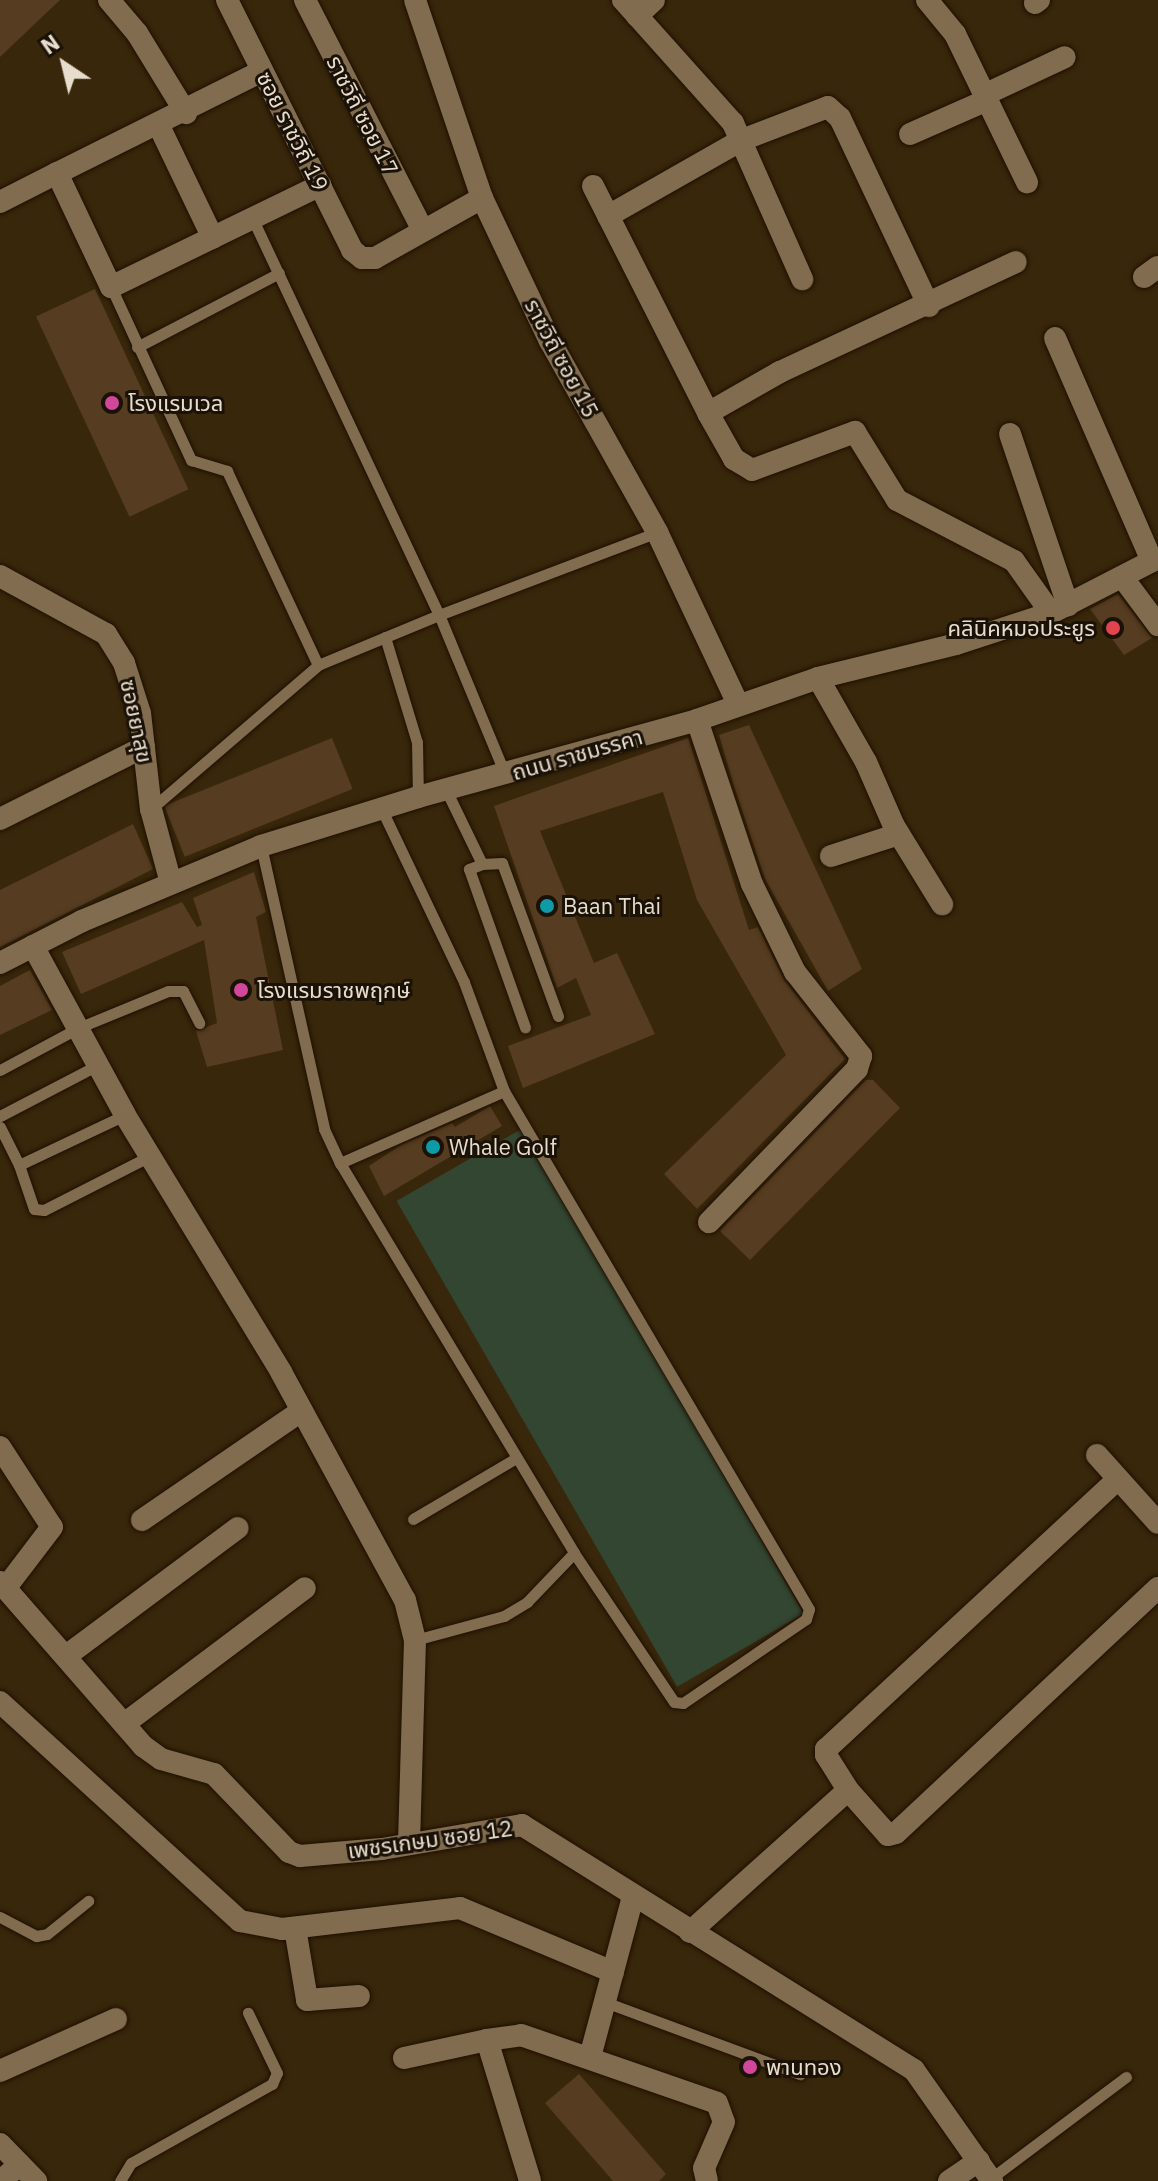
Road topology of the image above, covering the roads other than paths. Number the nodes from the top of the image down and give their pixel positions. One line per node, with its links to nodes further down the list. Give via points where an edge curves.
1 (109, 0): 11 (street, via 137,33)
2 (227, 0): 9 (street, ซอย ราชวิถี 19)
3 (305, 0): 23 (street, ราชวิถี ซอย 17)
4 (415, 0): 19 (street, ราชวิถี ซอย 15)
5 (654, 0): 7 (street)
6 (927, 0): 10 (street, via 955,34)
7 (630, 8): 14 (street, via 719,105)
8 (1065, 57): 10 (street)
9 (262, 71): 11 (street); 17 (street, ซอย ราชวิถี 19)
10 (986, 97): 13 (street); 16 (street)
11 (186, 113): 12 (street)
12 (159, 126): 15 (street); 24 (street)
13 (910, 134)
14 (742, 140): 21 (street); 27 (street); 29 (street, via 833,109)
15 (57, 173): 20 (street); 28 (street)
16 (1027, 182)
17 (321, 185): 22 (street); 23 (street, ซอย ราชวิถี 19, via 352,250 362,258 375,258)
18 (593, 186): 21 (street)
19 (482, 198): 23 (street); 34 (street, ราชวิถี ซอย 15, via 550,341)
20 (0, 202)
21 (608, 216): 32 (street)
22 (253, 219): 24 (street); 26 (lane)
23 (422, 229)
24 (213, 238): 28 (street)
25 (1016, 262): 29 (street)
26 (279, 273): 31 (lane); 39 (lane)
27 (802, 279)
28 (111, 287): 31 (lane)
29 (929, 306): 32 (street, via 780,372)
30 (1055, 338): 35 (street)
31 (137, 347): 42 (lane, via 191,460 227,471)
32 (708, 413): 38 (street, via 734,459 752,470 855,432 897,500 1020,566)
33 (1010, 434): 38 (street)
34 (657, 532): 39 (lane); 44 (street, ราชวิถี ซอย 15)
35 (1155, 559): 37 (street, ถนน ราชมรรคา)
36 (0, 576): 46 (street, ซอยยาสุข, via 106,634 124,663)
37 (1123, 578): 38 (street, ถนน ราชมรรคา); 40 (street)
38 (1060, 609): 43 (street, ถนน ราชมรรคา, via 956,644)
39 (439, 615): 41 (lane); 47 (lane)
40 (1158, 625)
41 (385, 637): 42 (lane); 49 (lane, via 417,742)
42 (318, 665): 50 (lane)
43 (818, 678): 44 (street, ถนน ราชมรรคา); 53 (street)
44 (738, 704): 45 (street, ถนน ราชมรรคา)
45 (697, 720): 47 (street, ถนน ราชมรรคา); 74 (street, via 752,884 795,972 861,1056 857,1069)
46 (144, 747): 50 (street, ซอยยาสุข); 52 (street)
47 (505, 774): 48 (street, ถนน ราชมรรคา)
48 (447, 792): 49 (street, ถนน ราชมรรคา); 56 (lane)
49 (418, 797): 51 (street, ถนน ราชมรรคา)
50 (151, 809): 57 (street, ซอยยาสุข)
51 (382, 810): 54 (street, ถนน ราชมรรคา); 67 (lane, via 464,982)
52 (0, 819)
53 (899, 834): 55 (street); 58 (street)
54 (261, 846): 57 (street, ถนน ราชมรรคา); 72 (lane, via 324,1129)
55 (831, 856)
56 (482, 864): 61 (lane, via 502,863); 63 (lane, via 469,869)
57 (171, 883): 59 (street, ถนน ราชมรรคา)
58 (942, 904)
59 (33, 946): 60 (street, ถนน ราชมรรคา); 64 (street)
60 (0, 963)
61 (558, 1016)
62 (199, 1023): 64 (lane, via 190,998 176,989)
63 (525, 1027)
64 (78, 1028): 65 (street); 66 (lane)
65 (98, 1065): 68 (street); 69 (lane)
66 (0, 1070)
67 (504, 1091): 72 (lane); 84 (lane, via 809,1613 678,1704)
68 (125, 1115): 71 (street); 73 (lane)
69 (0, 1116)
70 (0, 1127): 73 (lane)
71 (150, 1156): 73 (lane, via 44,1210 34,1209); 75 (street)
72 (340, 1163): 78 (lane)
73 (19, 1165)
74 (709, 1222)
75 (301, 1411): 81 (street); 88 (street, via 405,1600)
76 (0, 1447): 85 (street, via 52,1527)
77 (1097, 1455): 79 (street)
78 (516, 1458): 80 (lane); 84 (lane)
79 (1118, 1479): 82 (street); 92 (street, via 826,1749)
80 (413, 1519)
81 (142, 1520)
82 (1158, 1523)
83 (238, 1528): 89 (street)
84 (574, 1553): 88 (lane, via 527,1602 504,1616)
85 (4, 1584): 89 (street, เพชรเกษม ซอย 12)
86 (305, 1588): 91 (street)
87 (1158, 1588): 92 (street, via 896,1833 888,1835)
88 (415, 1640): 93 (street)
89 (66, 1656): 91 (street, เพชรเกษม ซอย 12)
90 (0, 1702): 97 (street, via 240,1921)
91 (124, 1724): 93 (street, เพชรเกษม ซอย 12, via 161,1759 214,1774 289,1852 300,1856 382,1849)
92 (848, 1790): 98 (street)
93 (409, 1840): 94 (street, เพชรเกษม ซอย 12, via 522,1825)
94 (633, 1897): 98 (street, เพชรเกษม ซอย 12); 99 (street)
95 (88, 1901): 96 (lane, via 47,1934 36,1936)
96 (0, 1917)
97 (295, 1928): 99 (street, via 460,1908); 100 (street, via 307,2000)
98 (690, 1932): 112 (street, เพชรเกษม ซอย 12, via 914,2070)
99 (613, 1972): 101 (street)
100 (359, 1996)
101 (605, 2002): 105 (street); 108 (lane)
102 (248, 2013): 115 (lane, via 277,2073 272,2084 131,2163)
103 (116, 2019): 107 (street)
104 (487, 2040): 105 (street, via 521,2035); 106 (street); 116 (street)
105 (590, 2057): 117 (street, via 717,2103 724,2122 704,2168)
106 (404, 2058)
107 (0, 2071)
108 (800, 2074)
109 (1126, 2077): 112 (lane)
110 (0, 2144): 111 (street)
111 (20, 2164): 113 (street); 114 (street)
112 (987, 2174): 118 (street)
113 (1, 2181)
114 (36, 2181)
115 (120, 2181)
116 (530, 2181)
117 (707, 2181)
118 (949, 2181)

